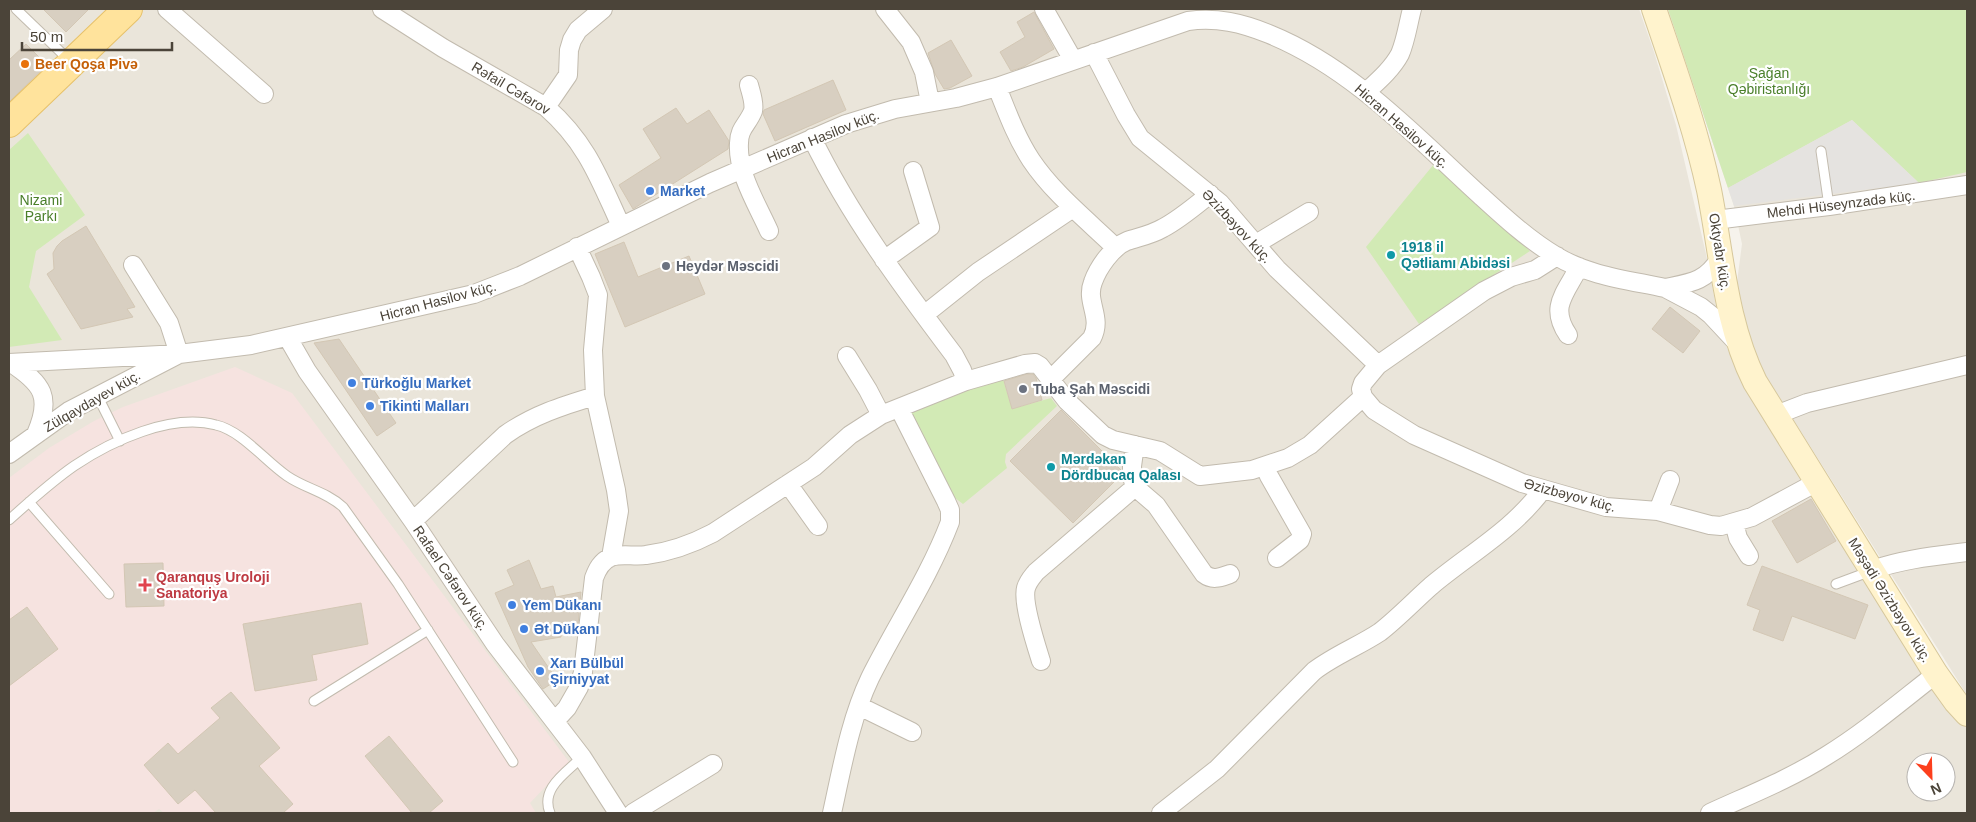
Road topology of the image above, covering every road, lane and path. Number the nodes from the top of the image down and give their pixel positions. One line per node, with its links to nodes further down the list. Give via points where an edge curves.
1 (16, 9): 13 (lane)
2 (128, 9): 13 (main road)
3 (167, 9): 17 (street)
4 (382, 9): 10 (street, Rəfail Cəfərov)
5 (603, 9): 19 (street, via 578,30 572,40 568,75)
6 (885, 9): 18 (street, via 911,42 924,72)
7 (1044, 9): 12 (street)
8 (1412, 9): 16 (street, via 1400,54)
9 (1654, 9): 30 (street, Oktyabr küç., via 1696,140)
10 (404, 15): 19 (street, Rəfail Cəfərov)
11 (1094, 53): 12 (street, Hicran Hasilov küç.); 16 (street, Hicran Hasilov küç., via 1188,21 1217,19 1259,30 1299,47); 26 (street, Əzizbəyov küç., via 1140,138)
12 (1073, 60): 15 (street, Hicran Hasilov küç.)
13 (72, 62): 20 (main road)
14 (748, 85): 23 (street, via 753,110 741,129 739,155)
15 (997, 87): 18 (street, Hicran Hasilov küç.); 28 (street, via 1032,160)
16 (1366, 92): 36 (street, Hicran Hasilov küç., via 1506,218)
17 (264, 94)
18 (930, 102): 21 (street, Hicran Hasilov küç., via 872,115)
19 (546, 107): 31 (street, Rəfail Cəfərov, via 584,148)
20 (9, 123)
21 (812, 138): 23 (street, Hicran Hasilov küç.); 38 (street)
22 (1821, 150): 27 (lane)
23 (742, 169): 31 (street, Hicran Hasilov küç.); 32 (street)
24 (913, 171): 38 (street, via 930,226)
25 (1967, 186): 27 (street, Mehdi Hüseynzadə küç.)
26 (1210, 194): 33 (street, Əzizbəyov küç.); 35 (street, via 1160,230)
27 (1829, 206): 30 (street, Mehdi Hüseynzadə küç.)
28 (1073, 208): 35 (street); 44 (street, via 978,272)
29 (1309, 212): 33 (street)
30 (1715, 220): 37 (street, Oktyabr küç.)
31 (621, 226): 34 (street, Hicran Hasilov küç.)
32 (769, 231)
33 (1256, 244): 51 (street, Əzizbəyov küç., via 1277,269)
34 (577, 248): 46 (street, Hicran Hasilov küç., via 474,294); 56 (street, via 598,295)
35 (1116, 248): 53 (street, via 1091,288 1096,330)
36 (1556, 256): 40 (street, Hicran Hasilov küç.); 51 (street, via 1535,270 1484,291)
37 (1720, 258): 41 (street, via 1703,278); 42 (street, Oktyabr küç.)
38 (884, 260): 44 (street)
39 (134, 265): 48 (street, via 169,323)
40 (1579, 267): 41 (street, Hicran Hasilov küç.); 45 (street, via 1558,311)
41 (1665, 288): 43 (street)
42 (1726, 289): 43 (street, via 1717,301); 47 (street, Oktyabr küç.)
43 (1701, 306): 47 (street)
44 (924, 315): 54 (street, via 954,355)
45 (1568, 335)
46 (288, 338): 48 (street, Hicran Hasilov küç.); 74 (street, Rafael Cəfərov küç., via 307,371)
47 (1739, 345): 59 (street, Oktyabr küç., via 1755,382)
48 (179, 354): 50 (street, Hicran Hasilov küç.); 55 (street, Zülqaydayev küç.)
49 (848, 356): 60 (street)
50 (10, 363): 61 (street, via 31,376 42,393 45,410)
51 (1378, 365): 57 (street, via 1363,383)
52 (1967, 365): 59 (street, via 1807,403)
53 (1050, 380): 54 (street, via 1040,366 1030,363); 63 (street, via 1103,435)
54 (966, 381): 58 (street)
55 (97, 396): 61 (street, Zülqaydayev küç.); 62 (lane)
56 (595, 396): 74 (street, via 544,412 505,435); 79 (street, via 619,511)
57 (1363, 397): 65 (street, via 1310,445); 70 (street, Əzizbəyov küç., via 1374,410 1414,435 1500,474)
58 (899, 408): 60 (street); 89 (street, via 946,501 950,522)
59 (1776, 415): 67 (street, Oktyabr küç.)
60 (881, 416): 68 (street)
61 (36, 434): 64 (street, Zülqaydayev küç.)
62 (120, 441): 71 (lane, via 72,467); 85 (lane, via 180,422 217,425 233,431 296,482 332,497 343,507)
63 (1135, 445): 65 (street, via 1160,452 1200,476); 69 (street, via 1132,477)
64 (9, 454)
65 (1265, 466): 80 (street, via 1302,534 1300,540)
66 (1670, 480): 72 (street)
67 (1817, 482): 75 (street, Əzizbəyov küç., via 1752,517); 81 (street, Məşədi Əzizbəyov küç.)
68 (788, 484): 76 (street); 79 (street, via 697,541 658,554)
69 (1136, 487): 82 (street, via 1156,505 1204,574 1209,578); 86 (street, via 1029,580 1025,600)
70 (1542, 489): 72 (street, Əzizbəyov küç., via 1606,507); 100 (street, via 1518,518 1430,586 1390,624 1314,671 1217,769)
71 (29, 502): 73 (lane); 84 (lane)
72 (1658, 511): 75 (street, Əzizbəyov küç., via 1710,525)
73 (9, 520)
74 (413, 521): 91 (street, Rafael Cəfərov küç., via 496,644)
75 (1734, 523): 78 (street, via 1738,538)
76 (818, 526)
77 (1967, 552): 81 (street, via 1911,559)
78 (1749, 556)
79 (611, 557): 91 (street, via 598,569 594,578 579,687 567,708)
80 (1278, 558)
81 (1872, 570): 83 (lane); 87 (street, Məşədi Əzizbəyov küç.)
82 (1230, 574)
83 (1836, 584)
84 (109, 594)
85 (428, 630): 88 (lane); 94 (lane)
86 (1040, 661)
87 (1936, 674): 90 (street, Məşədi Əzizbəyov küç.); 101 (street, via 1825,757)
88 (314, 701)
89 (859, 706): 92 (street); 99 (street)
90 (1967, 714)
91 (554, 721): 93 (street, Rafael Cəfərov küç.)
92 (912, 732)
93 (582, 757): 96 (lane, via 548,793); 97 (street, Rafael Cəfərov küç.)
94 (513, 762)
95 (713, 764): 98 (street)
96 (550, 813)
97 (618, 813)
98 (634, 813)
99 (832, 813)
100 (1161, 813)
101 (1710, 813)

